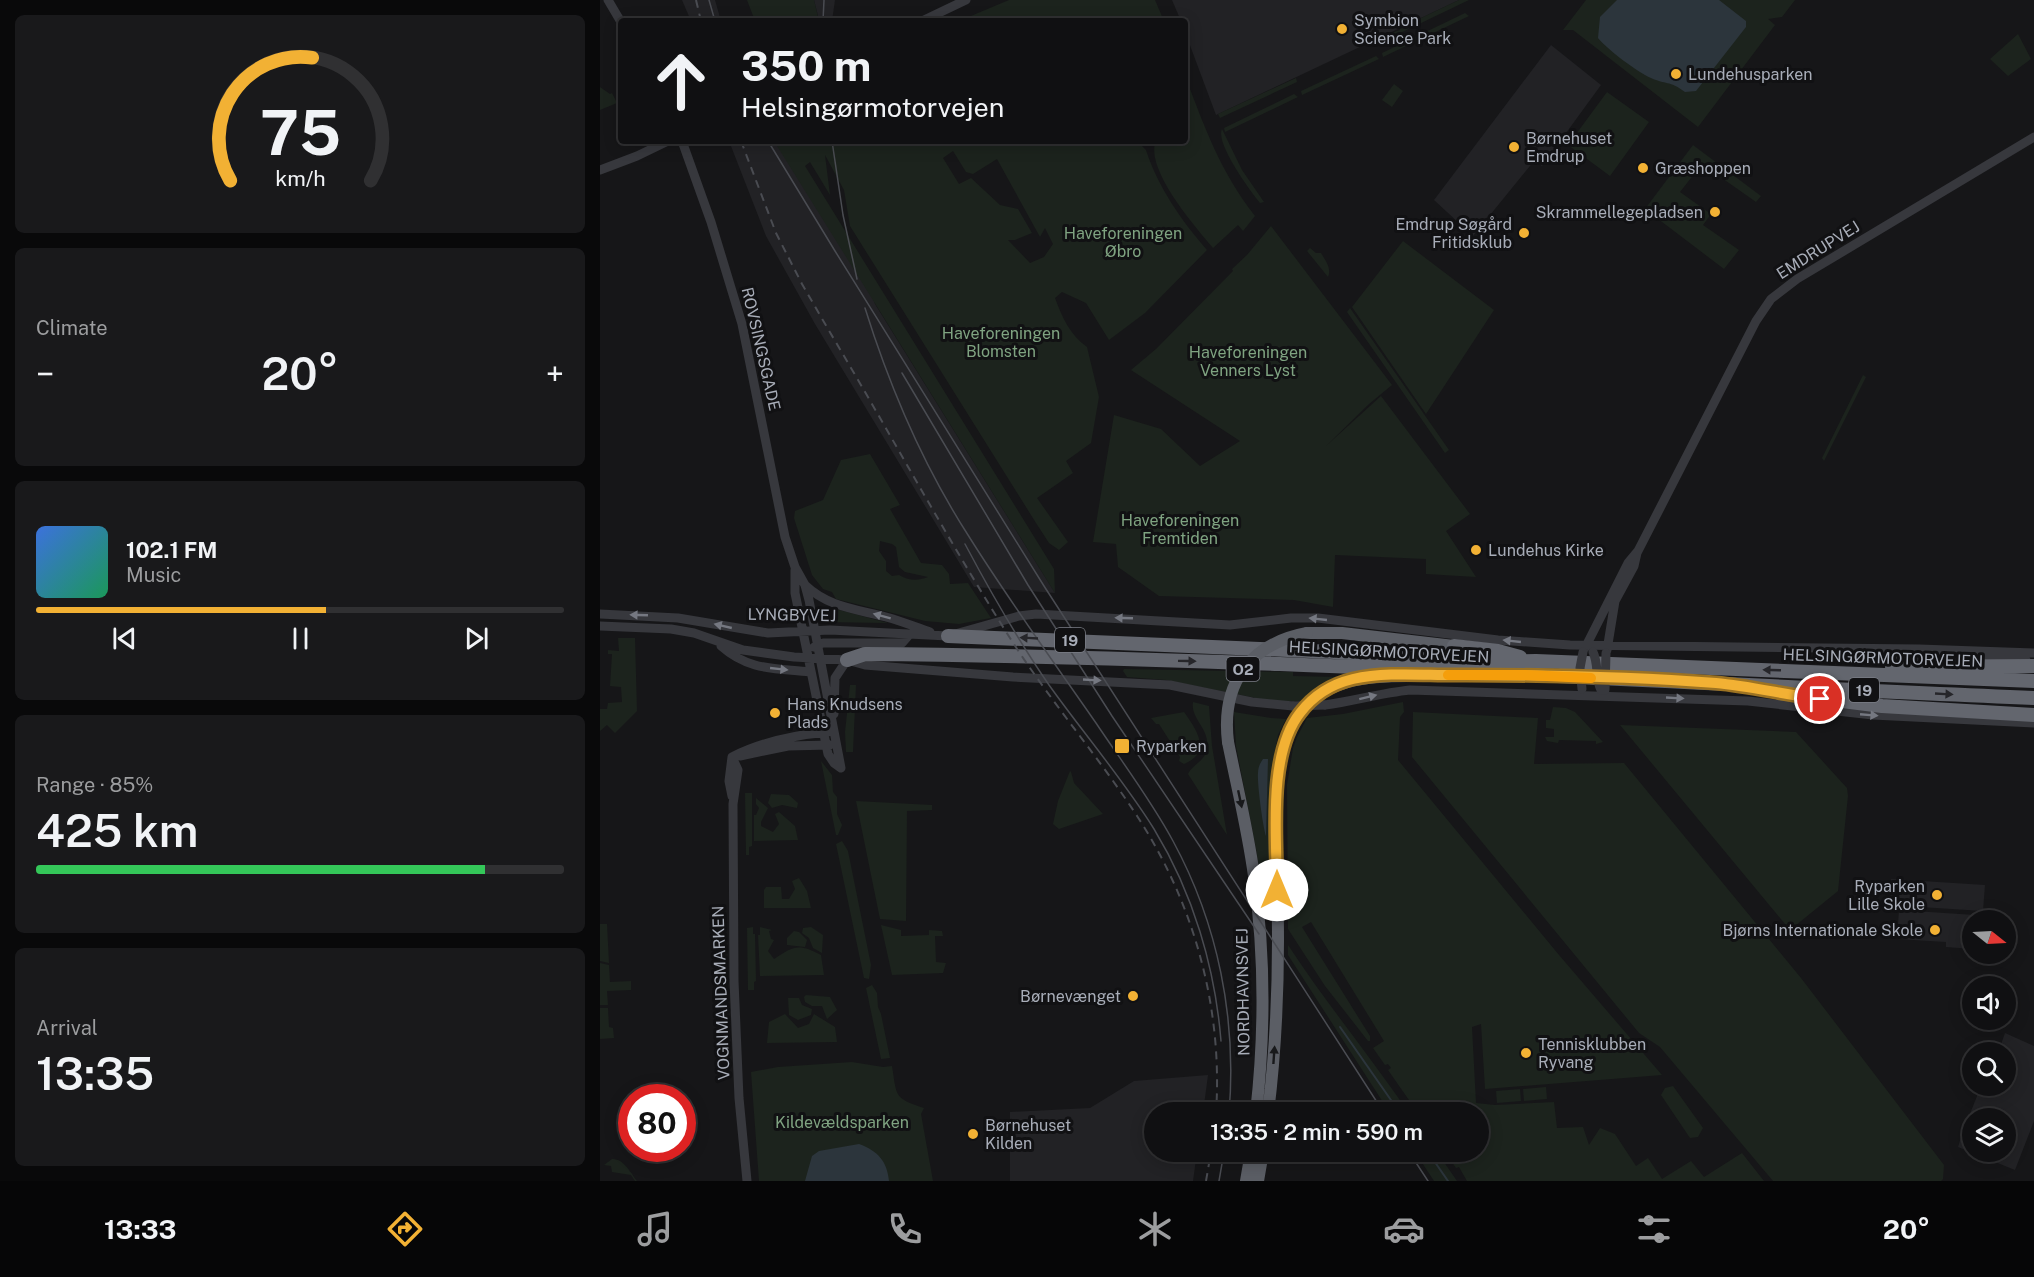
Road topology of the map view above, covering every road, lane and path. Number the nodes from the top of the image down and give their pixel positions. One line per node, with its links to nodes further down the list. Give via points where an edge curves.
1 (608, 0): 3 (street)
2 (966, 0): 4 (street)
3 (619, 18)
4 (928, 18)
5 (2034, 137): 9 (street, EMDRUPVEJ, via 1797,279 1771,299 1755,321)
6 (663, 144): 8 (street)
7 (683, 144): 10 (street, ROVSINGSGADE, via 742,324 785,537)
8 (600, 170)
9 (1638, 551): 13 (street, EMDRUPVEJ); 15 (street, EMDRUPVEJ, via 1635,566 1616,601)
10 (795, 567): 11 (street, ROVSINGSGADE); 17 (street, ROVSINGSGADE)
11 (805, 585): 16 (street, ROVSINGSGADE); 19 (street, one-way to 11, via 826,601)
12 (600, 614): 17 (street, LYNGBYVEJ, one-way to 12, via 768,633 678,618)
13 (1601, 616): 15 (street); 25 (street, EMDRUPVEJ)
14 (600, 626): 20 (street, via 671,629)
15 (1610, 626): 24 (street, EMDRUPVEJ)
16 (814, 631): 17 (street, LYNGBYVEJ); 18 (street, LYNGBYVEJ); 21 (street, ROVSINGSGADE)
17 (802, 632): 27 (street, ROVSINGSGADE)
18 (909, 635): 19 (street, LYNGBYVEJ); 21 (street, via 902,643)
19 (943, 635): 25 (street, LYNGBYVEJ, one-way to 19, via 1303,617 1230,625 1036,614); 31 (highway, HELSINGØRMOTORVEJEN / 19, one-way to 19)
20 (714, 640): 27 (street, via 743,650); 33 (street, one-way to 33, via 747,663)
21 (817, 645): 27 (street); 28 (street, ROVSINGSGADE)
22 (1454, 646): 31 (highway, O2); 45 (highway, NORDHAVNSVEJ / O2, one-way to 45, bridge, via 1342,633 1307,633 1289,637 1258,653 1233,687 1226,721 1228,742 1250,852 1261,951 1262,1039)
23 (1772, 648): 24 (street, LYNGBYVEJ); 26 (street); 30 (street)
24 (1607, 649): 25 (street, LYNGBYVEJ); 39 (street, EMDRUPVEJ, bridge)
25 (1587, 650): 38 (street, EMDRUPVEJ, bridge, via 1580,668); 39 (street, bridge, via 1597,665)
26 (2034, 653)
27 (807, 658): 28 (street); 33 (street, ROVSINGSGADE)
28 (819, 659): 29 (street); 43 (street, ROVSINGSGADE)
29 (847, 660): 35 (highway, HELSINGØRMOTORVEJEN / 19, one-way to 35, via 865,654 923,654); 38 (street, one-way to 38, bridge, via 865,665 978,674 1170,685 1293,706 1326,705 1410,690); 43 (street, via 835,678)
30 (2034, 660)
31 (1536, 661): 34 (highway, HELSINGØRMOTORVEJEN / 19, one-way to 31)
32 (2034, 666): 34 (highway, via 1899,666)
33 (810, 672): 43 (street, ROVSINGSGADE)
34 (1831, 672): 36 (highway, HELSINGØRMOTORVEJEN / 19)
35 (1525, 675): 37 (highway, HELSINGØRMOTORVEJEN / 19); 46 (highway, NORDHAVNSVEJ, one-way to 35, via 1278,954 1277,781 1284,744 1294,721 1318,696 1354,679)
36 (2034, 681)
37 (1718, 683): 40 (highway, HELSINGØRMOTORVEJEN / 19, one-way to 40); 41 (highway, via 1855,704)
38 (1583, 692): 39 (street)
39 (1603, 692): 42 (street, one-way to 42, via 1748,701 1873,715)
40 (2034, 698)
41 (2034, 715)
42 (2034, 723)
43 (828, 732): 44 (street, via 767,742); 44 (street, via 831,745 788,746)
44 (732, 757): 49 (street, VOGNMANDSMARKEN, via 729,782 733,804 734,981)
45 (1257, 1102)
46 (1269, 1102)
47 (1249, 1162): 50 (highway)
48 (1261, 1162): 51 (highway)
49 (747, 1181)
50 (1246, 1181)
51 (1258, 1181)

